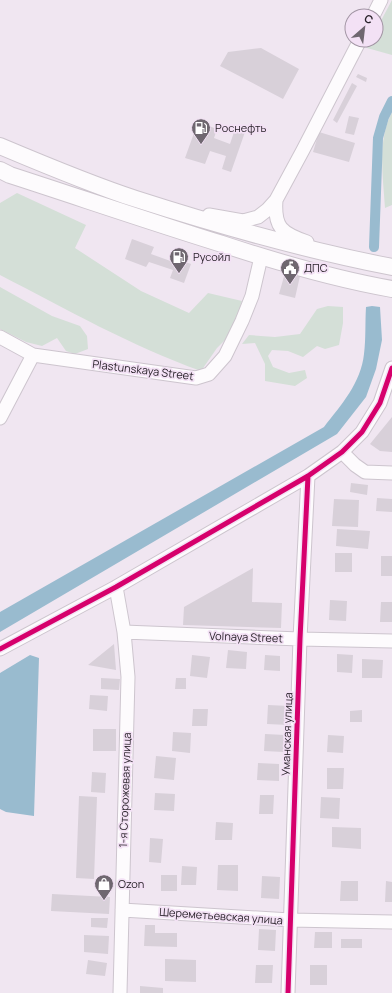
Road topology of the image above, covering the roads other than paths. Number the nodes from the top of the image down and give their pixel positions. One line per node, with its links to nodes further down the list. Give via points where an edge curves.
1 (356, 48): 4 (street)
2 (0, 146): 5 (main road, via 122,194)
3 (0, 170): 6 (main road, via 155,224)
4 (276, 200): 5 (street, via 258,217 243,221); 7 (street, via 275,214 278,225 292,237)
5 (181, 212): 7 (main road, via 273,240)
6 (261, 257): 9 (main road); 11 (street, Plastunskaya Street, via 255,285 242,321 225,356 209,374 196,378)
7 (350, 258): 8 (main road)
8 (392, 267)
9 (392, 289)
10 (0, 337): 11 (street, Plastunskaya Street)
11 (33, 355): 13 (street)
12 (392, 368): 14 (street, via 380,403 362,432)
13 (0, 418)
14 (342, 452): 15 (street, via 365,472); 16 (street)
15 (392, 473)
16 (308, 476): 17 (street); 19 (street, Уманская улица)
17 (116, 587): 18 (street, 1-я Сторожевая улица); 21 (street)
18 (124, 632): 19 (street, Volnaya Street); 22 (street, 1-я Сторожевая улица, via 128,677)
19 (300, 639): 20 (street, Volnaya Street); 23 (street, Уманская улица)
20 (392, 641)
21 (0, 649)
22 (122, 910): 23 (street, Шереметьевская улица); 25 (street, 1-я Сторожевая улица)
23 (290, 920): 24 (street, Шереметьевская улица); 26 (street, Уманская улица)
24 (392, 922)
25 (120, 993)
26 (288, 993)

